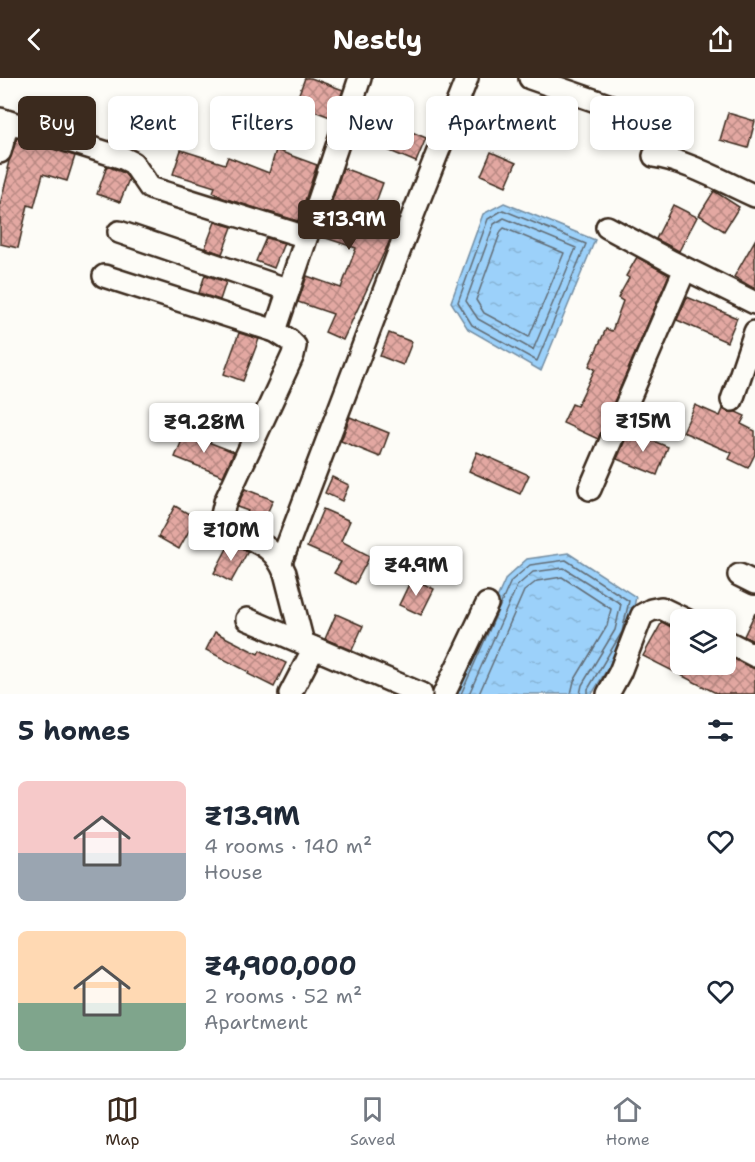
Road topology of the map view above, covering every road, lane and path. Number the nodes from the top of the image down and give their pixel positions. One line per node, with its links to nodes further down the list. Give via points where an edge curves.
1 (360, 78): 11 (street)
2 (467, 78): 20 (street)
3 (530, 78): 4 (street)
4 (590, 99)
5 (4, 121): 6 (street); 11 (street, via 123,158 133,163 150,188)
6 (0, 152)
7 (654, 156): 8 (street)
8 (755, 196)
9 (607, 227): 12 (street)
10 (119, 232): 14 (street)
11 (306, 237): 14 (street)
12 (685, 269): 15 (street); 19 (street)
13 (105, 276): 16 (street)
14 (289, 290): 16 (street)
15 (755, 303)
16 (274, 331): 20 (street, via 295,346 293,355 222,515 226,525 269,549)
17 (755, 332): 18 (street)
18 (732, 400)
19 (590, 489)
20 (281, 562): 24 (street)
21 (487, 604): 29 (street)
22 (670, 612): 30 (street, via 661,608 642,615)
23 (247, 619): 24 (street)
24 (308, 645): 27 (street); 28 (street)
25 (736, 646): 26 (street)
26 (755, 656)
27 (290, 694)
28 (421, 694)
29 (444, 694)
30 (608, 694)

